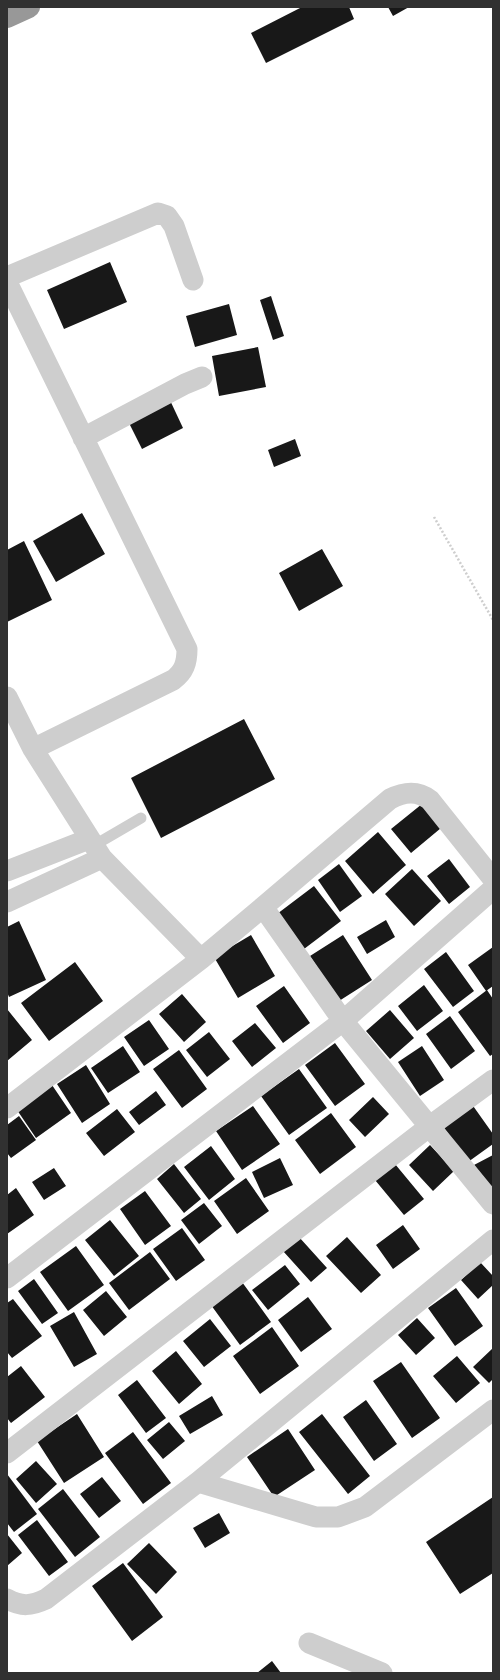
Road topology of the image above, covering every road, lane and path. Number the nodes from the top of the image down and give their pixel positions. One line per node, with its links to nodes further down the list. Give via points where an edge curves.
1 (7, 277): 2 (street, via 158,213 167,216 174,226)
2 (193, 280)
3 (7, 282): 5 (street)
4 (202, 377): 5 (street)
5 (84, 438): 9 (street, via 187,649 186,661 182,672 173,680)
6 (434, 517): 7 (path)
7 (493, 620)
8 (7, 697): 9 (street)
9 (33, 749): 11 (street)
10 (141, 818): 11 (lane)
11 (95, 848): 12 (street); 15 (street); 17 (street)
12 (7, 871)
13 (493, 879): 16 (street, via 430,800 419,793 405,793 390,799)
14 (493, 889): 18 (street)
15 (8, 897)
16 (263, 907): 17 (street); 18 (street)
17 (201, 959): 20 (street)
18 (343, 1021): 21 (street); 24 (street)
19 (493, 1080): 21 (street)
20 (7, 1108)
21 (430, 1126): 22 (street); 26 (street)
22 (493, 1204)
23 (493, 1240): 27 (street)
24 (7, 1278)
25 (493, 1410): 27 (street, via 365,1507 338,1517 316,1517)
26 (7, 1452)
27 (198, 1482): 28 (street, via 46,1599 34,1605 24,1606)
28 (7, 1598)
29 (308, 1643): 30 (street)
30 (382, 1673)

